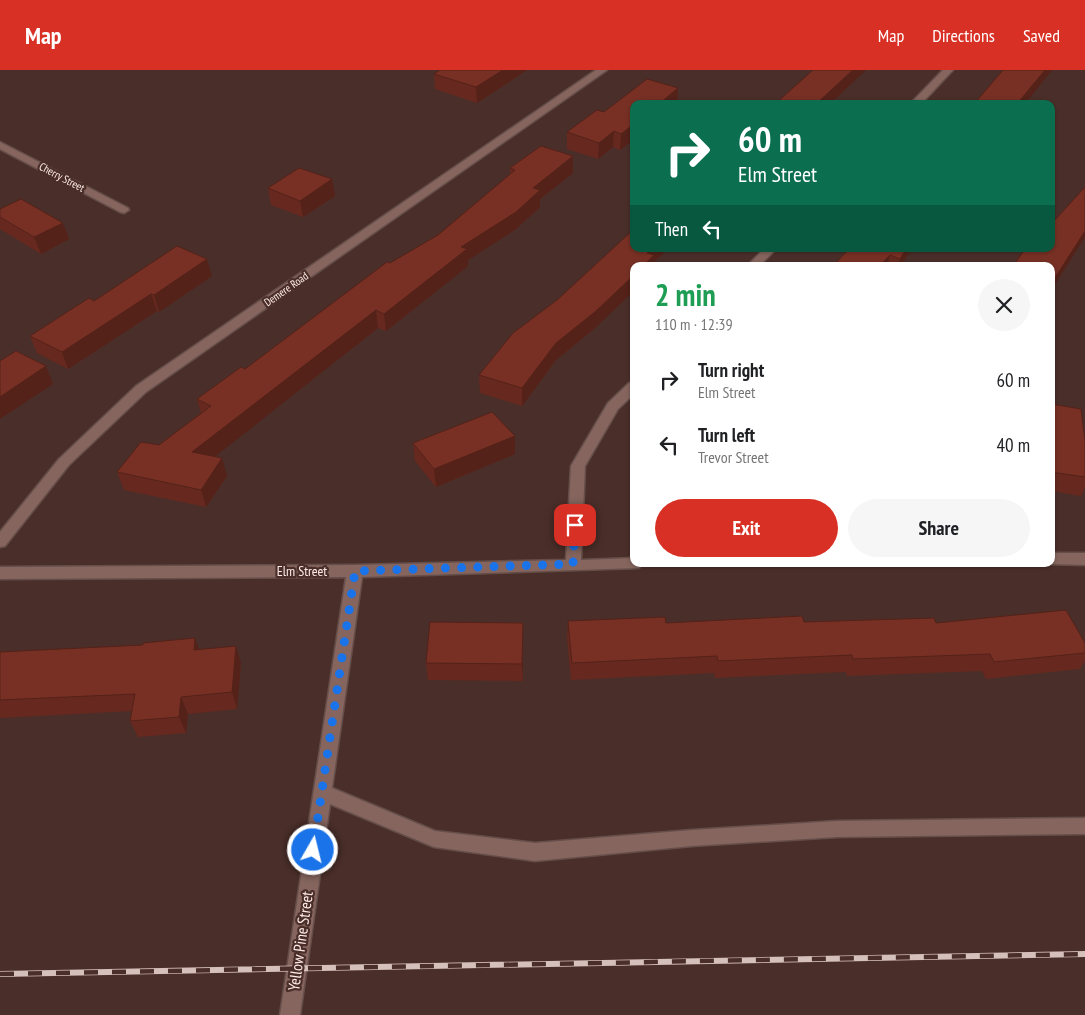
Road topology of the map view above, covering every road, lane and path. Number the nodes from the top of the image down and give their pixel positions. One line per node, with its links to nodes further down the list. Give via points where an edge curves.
1 (602, 70): 9 (street, Demere Road, via 142,389 64,462)
2 (948, 70): 3 (street)
3 (919, 100)
4 (0, 145): 5 (street, Cherry Street)
5 (124, 210)
6 (767, 252): 7 (street)
7 (757, 262)
8 (630, 390): 12 (street, via 614,406 578,466)
9 (0, 542)
10 (1055, 559): 11 (street)
11 (1085, 559)
12 (573, 564): 13 (street, Elm Street); 14 (street, Elm Street)
13 (630, 564)
14 (355, 571): 15 (street, Elm Street); 16 (street, Yellow Pine Street)
15 (0, 573)
16 (322, 792): 17 (street, via 434,839 535,852 837,829); 18 (street, Yellow Pine Street)
17 (1085, 826)
18 (290, 1015)

